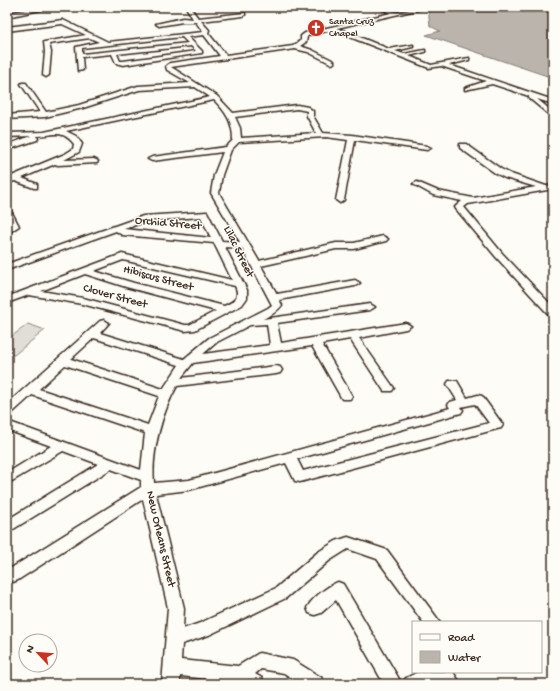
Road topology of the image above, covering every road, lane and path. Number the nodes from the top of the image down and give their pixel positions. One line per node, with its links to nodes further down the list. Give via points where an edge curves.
1 (53, 7): 9 (street)
2 (189, 7): 8 (street)
3 (378, 7): 7 (street)
4 (428, 7): 7 (street)
5 (234, 8): 12 (street, via 243,14)
6 (200, 13): 8 (street)
7 (396, 13): 11 (street)
8 (193, 14): 12 (street)
9 (7, 15)
10 (361, 16): 11 (street)
11 (368, 19): 16 (street)
12 (198, 21): 13 (street, via 183,20); 18 (street, via 207,31)
13 (159, 24)
14 (75, 28): 15 (street, via 61,22); 17 (street); 20 (street)
15 (7, 29)
16 (334, 29): 24 (street, via 307,34 304,41); 25 (street, via 381,44)
17 (60, 30)
18 (205, 33): 19 (street); 30 (street)
19 (183, 35): 21 (street); 22 (street)
20 (93, 36): 21 (street); 35 (street, via 46,43)
21 (104, 43): 28 (street, via 79,47)
22 (193, 44): 27 (street); 27 (street, via 199,52 122,63 117,61)
23 (411, 46): 25 (street)
24 (295, 47): 30 (street); 32 (street)
25 (390, 50): 29 (street)
26 (423, 52): 29 (street)
27 (114, 54): 28 (street)
28 (80, 56): 34 (street)
29 (404, 56): 33 (street, via 431,67)
30 (224, 57): 36 (street, via 172,64 168,67)
31 (467, 58): 33 (street)
32 (332, 62)
33 (442, 64): 37 (street)
34 (80, 70)
35 (46, 75)
36 (187, 80): 38 (street); 40 (street)
37 (494, 81): 41 (street); 42 (street)
38 (138, 82)
39 (24, 84): 45 (street)
40 (196, 85): 43 (street); 45 (street, via 138,88 81,107)
41 (467, 89)
42 (530, 93): 44 (street); 48 (street, via 532,98)
43 (215, 98): 46 (street); 49 (street)
44 (553, 102)
45 (46, 115): 47 (street)
46 (232, 115): 51 (street, via 303,108 310,111); 55 (street, via 238,128)
47 (7, 116)
48 (553, 116)
49 (60, 131): 50 (street); 63 (street, via 78,144 76,150 68,156)
50 (44, 134): 53 (street); 58 (street)
51 (320, 134): 54 (street); 55 (street)
52 (7, 135): 53 (street)
53 (33, 135): 56 (street)
54 (352, 137): 59 (street); 69 (street)
55 (237, 140): 60 (street)
56 (7, 145)
57 (463, 146): 68 (street, via 508,176)
58 (7, 148)
59 (427, 148)
60 (228, 149): 61 (street); 76 (street, via 218,175 215,193)
61 (152, 159)
62 (94, 161): 63 (street)
63 (51, 163): 64 (street)
64 (16, 178): 65 (street); 67 (street)
65 (7, 181)
66 (417, 184): 70 (street, via 436,193)
67 (34, 186)
68 (550, 188): 70 (street)
69 (340, 200)
70 (473, 200): 88 (street, via 459,207)
71 (8, 213): 73 (street, via 15,226)
72 (120, 230): 75 (street, Orchid Street); 75 (street, Lilac Street, via 149,217 201,213 205,214); 78 (street); 80 (street)
73 (7, 232)
74 (383, 239): 77 (street, via 354,246 336,246)
75 (218, 241): 76 (street, Orchid Street); 81 (street, Lilac Street)
76 (244, 241): 77 (street)
77 (256, 264): 84 (street)
78 (7, 267)
79 (85, 271): 81 (street, via 119,258); 83 (street); 87 (street, Hibiscus Street)
80 (7, 274)
81 (239, 284): 87 (street, Lilac Street, via 242,298)
82 (355, 284): 84 (street)
83 (29, 292): 85 (street); 92 (street, Clover Street, via 83,301 185,328)
84 (274, 298): 91 (street, New Orleans Street, via 277,305 272,310)
85 (7, 300)
86 (370, 307): 89 (street)
87 (225, 310): 92 (street, Lilac Street)
88 (553, 313)
89 (271, 320): 91 (street); 97 (street)
90 (104, 323): 94 (street)
91 (240, 325): 99 (street, New Orleans Street, via 213,340)
92 (194, 326)
93 (406, 326): 95 (street)
94 (92, 334): 98 (street); 99 (street)
95 (353, 336): 96 (street); 103 (street)
96 (314, 342): 97 (street); 106 (street)
97 (276, 347): 99 (street)
98 (62, 360): 104 (street); 105 (street)
99 (187, 362): 101 (street, New Orleans Street)
100 (276, 370): 101 (street)
101 (172, 382): 105 (street, New Orleans Street)
102 (453, 384): 107 (street)
103 (388, 388)
104 (29, 390): 108 (street); 110 (street)
105 (166, 394): 110 (street, New Orleans Street)
106 (346, 396)
107 (464, 402): 112 (street, via 454,405 457,410); 112 (street, via 478,399 497,424 300,478)
108 (7, 410)
109 (7, 425): 111 (street)
110 (152, 431): 115 (street, New Orleans Street)
111 (63, 445): 113 (street); 114 (street)
112 (289, 456): 115 (street, via 189,485)
113 (110, 463): 115 (street); 116 (street)
114 (7, 479)
115 (147, 483): 117 (street); 120 (street, New Orleans Street, via 176,608)
116 (7, 527)
117 (13, 575)
118 (316, 608): 126 (street, via 338,589)
119 (431, 621): 120 (street, via 382,554 348,543 331,552 281,593 203,630)
120 (174, 639): 121 (street, New Orleans Street)
121 (172, 667): 122 (street); 123 (street, New Orleans Street)
122 (240, 674): 124 (street); 125 (street, via 259,661 287,666)
123 (171, 684)
124 (256, 684)
125 (316, 684)
126 (393, 684)
127 (412, 684): 128 (street, via 432,674 447,678)
128 (452, 684)

